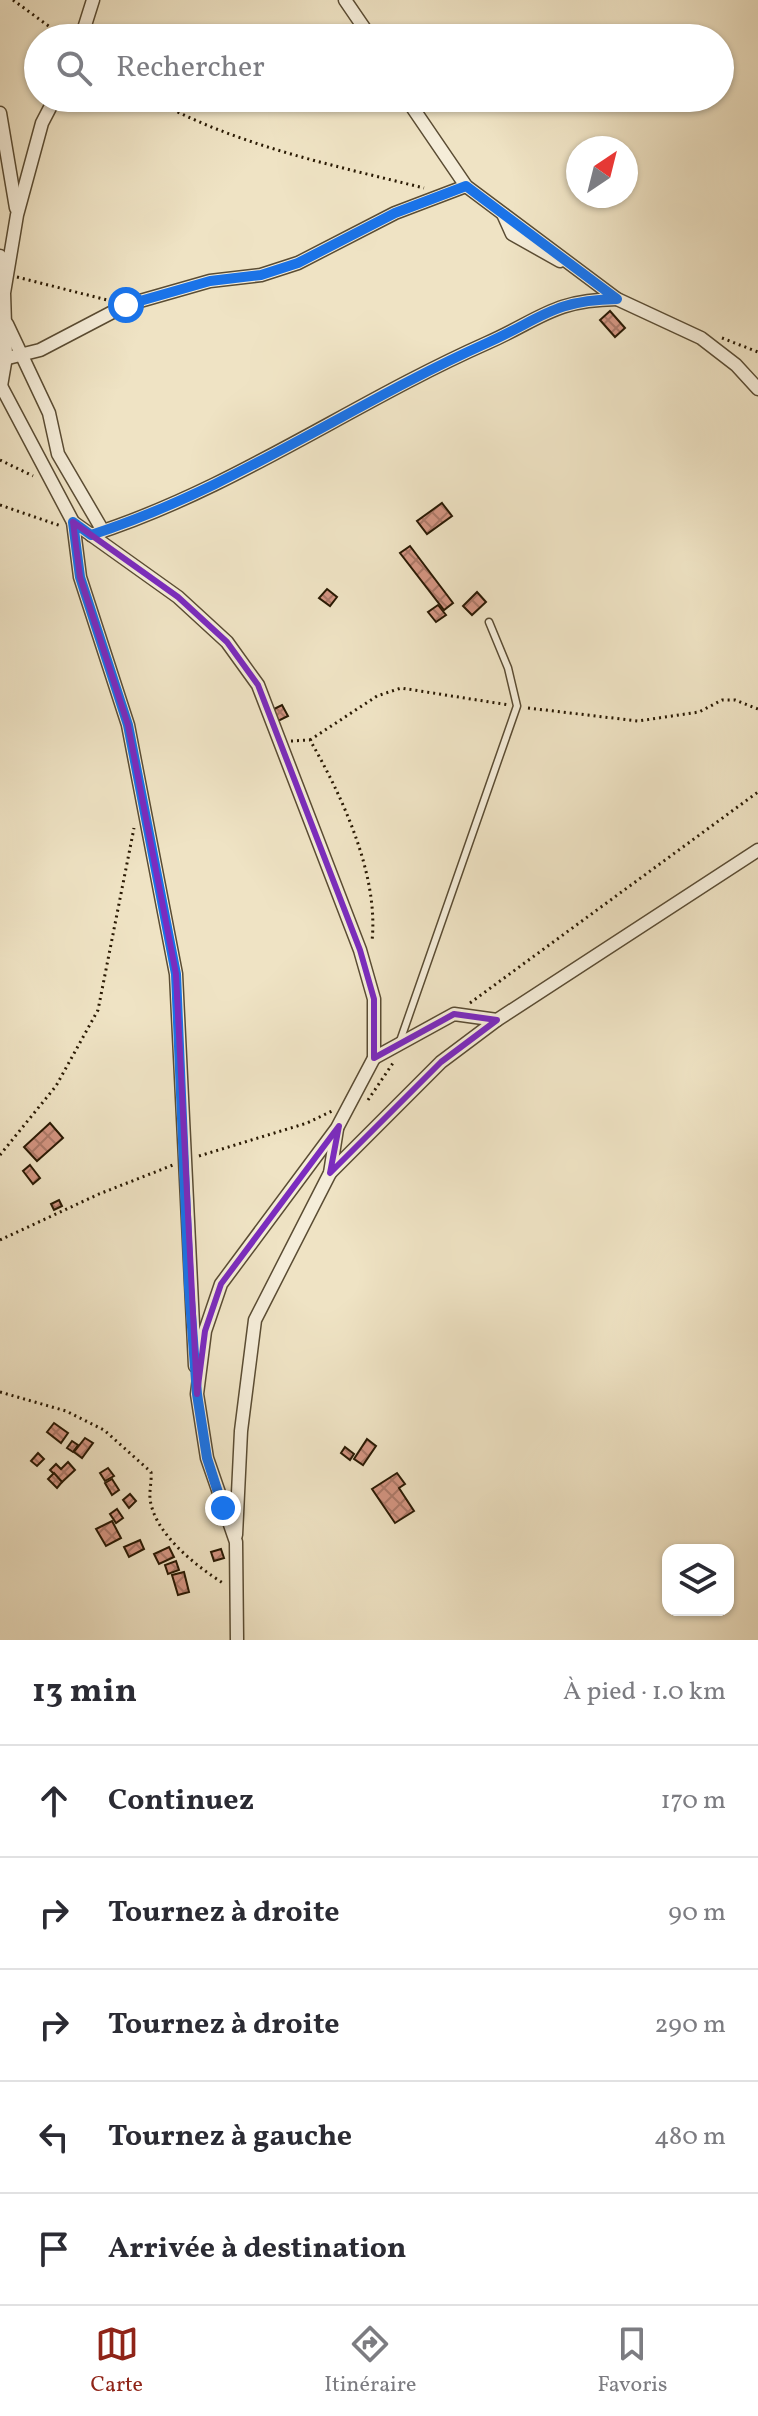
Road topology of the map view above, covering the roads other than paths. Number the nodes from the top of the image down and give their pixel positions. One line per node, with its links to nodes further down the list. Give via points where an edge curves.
1 (93, 0): 3 (street)
2 (345, 0): 4 (street)
3 (85, 24)
4 (361, 24)
5 (48, 112): 9 (street)
6 (416, 112): 8 (street)
7 (0, 113): 9 (street)
8 (466, 186): 12 (street); 15 (street, via 395,213 298,263 126,305)
9 (17, 215): 11 (street)
10 (0, 256): 11 (street)
11 (4, 293): 13 (street)
12 (617, 299): 18 (street, via 701,338); 20 (street, via 559,305 435,365 227,480 149,517)
13 (7, 324): 14 (street); 15 (street)
14 (2, 355): 15 (street); 16 (street); 17 (street)
15 (22, 355): 16 (street)
16 (34, 381): 20 (street, via 49,413 58,454)
17 (1, 385): 19 (street)
18 (758, 389)
19 (73, 526): 20 (street); 28 (street, via 80,577 128,725 176,974)
20 (97, 533): 25 (street, via 227,642 258,685 360,950 374,999)
21 (489, 622): 24 (lane, via 517,706)
22 (758, 850): 23 (street)
23 (497, 1020): 24 (street, via 454,1014); 27 (street, via 441,1062)
24 (400, 1041): 25 (street)
25 (374, 1058): 26 (street)
26 (337, 1128): 27 (street); 28 (street, via 221,1284 205,1331)
27 (330, 1173): 29 (street, via 255,1320 241,1431)
28 (197, 1394): 29 (street, via 207,1458)
29 (236, 1542): 30 (street)
30 (237, 1640)

